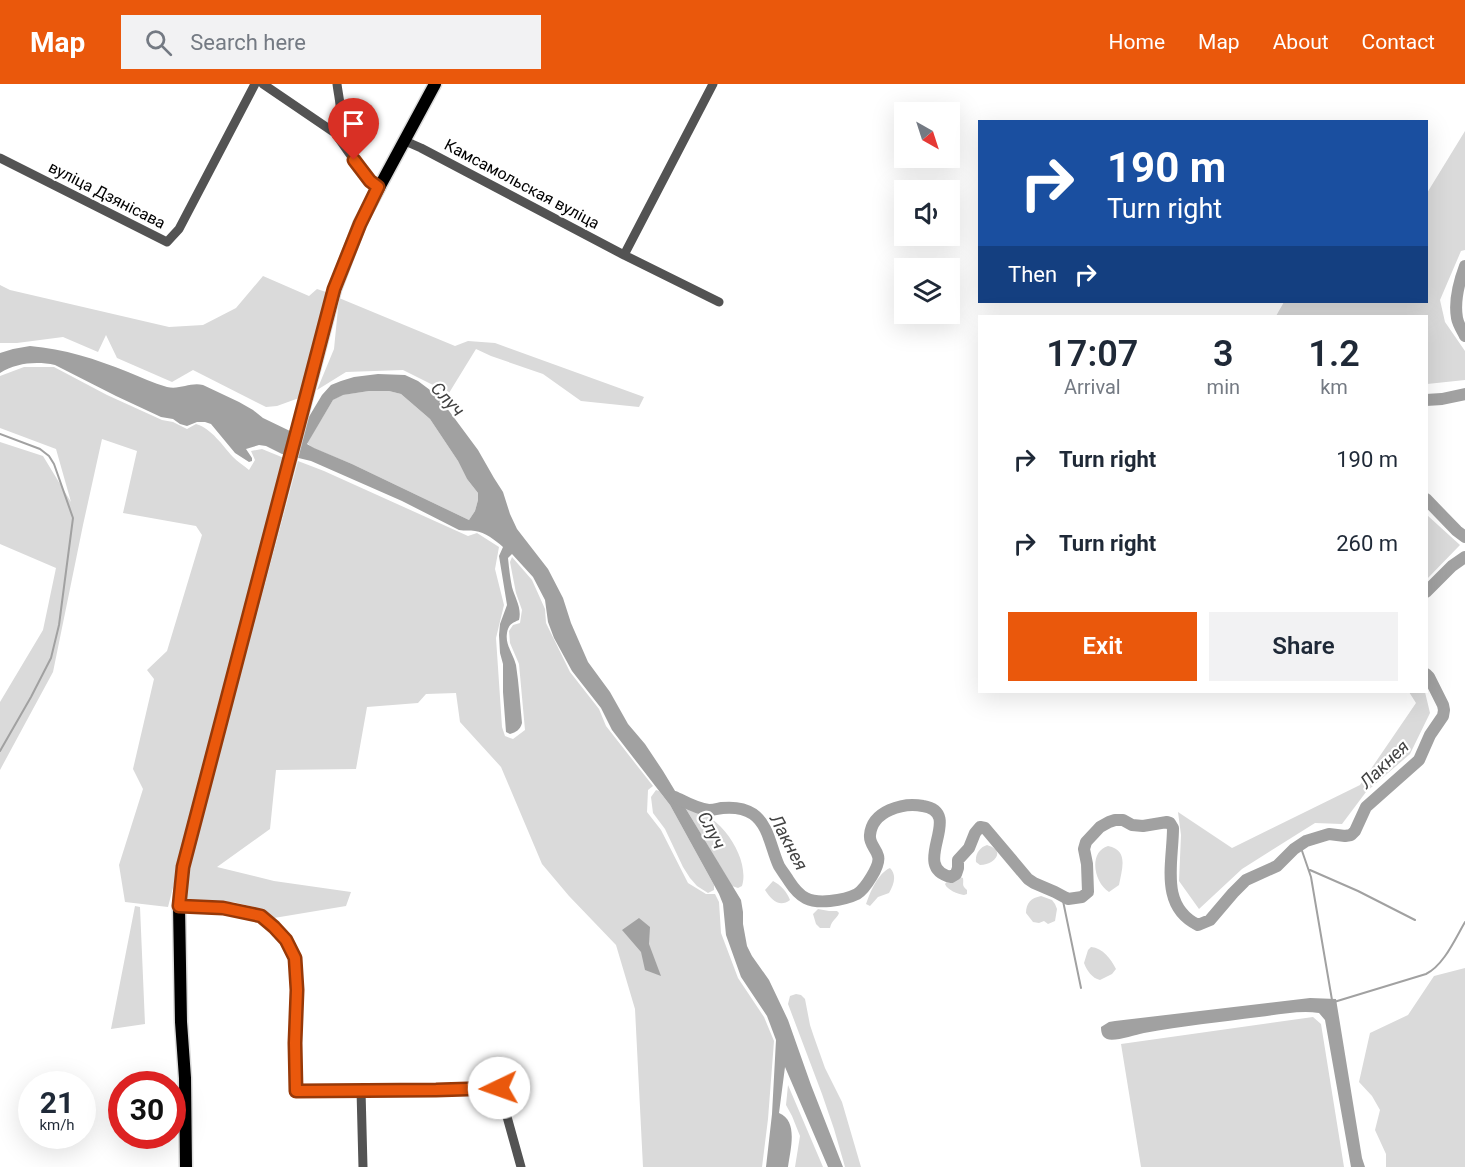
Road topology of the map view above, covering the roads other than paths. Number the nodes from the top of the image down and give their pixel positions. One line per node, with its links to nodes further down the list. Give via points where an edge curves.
1 (255, 84): 8 (street, вуліца Дзянісава, via 179,230 167,242)
2 (263, 84): 6 (street)
3 (337, 84): 6 (street, via 341,116)
4 (435, 84): 7 (main road)
5 (713, 84): 10 (street)
6 (336, 133): 9 (street, via 363,173)
7 (405, 141): 9 (main road); 10 (street, Камсамольская вуліца)
8 (0, 158)
9 (378, 187): 12 (main road, via 334,289 183,867)
10 (624, 255): 11 (street, Камсамольская вуліца)
11 (719, 302)
12 (179, 906): 13 (street, via 223,908 261,916 274,927 295,958 296,1091); 14 (main road)
13 (361, 1090): 15 (street); 16 (street, via 499,1088)
14 (186, 1167)
15 (363, 1167)
16 (521, 1167)

